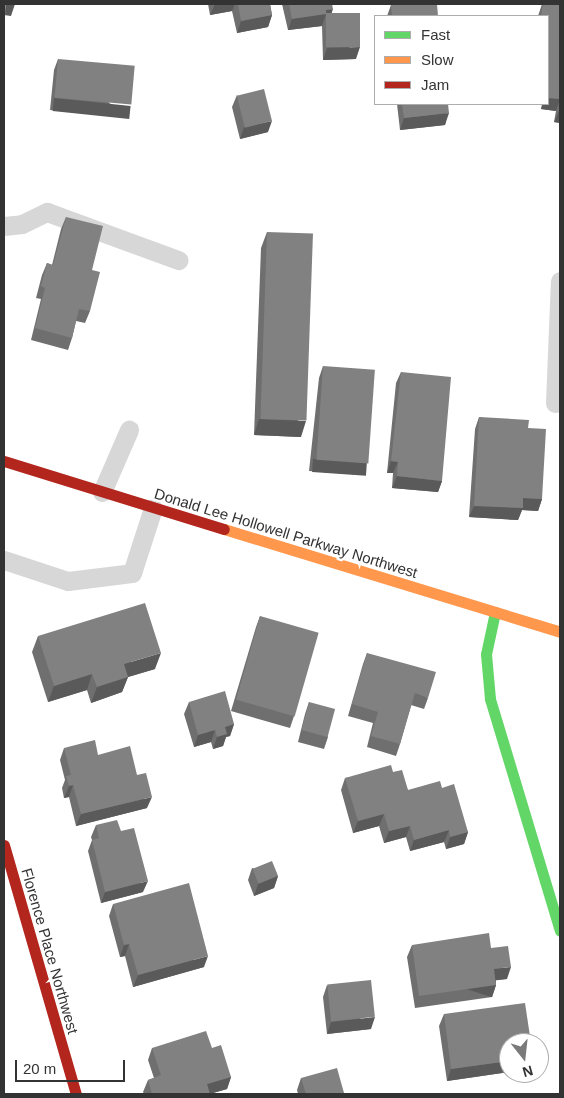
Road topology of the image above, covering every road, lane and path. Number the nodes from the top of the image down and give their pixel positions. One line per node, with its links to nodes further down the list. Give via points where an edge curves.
1 (4, 226): 2 (lane, via 22,224 46,212)
2 (178, 260)
3 (560, 281): 4 (lane)
4 (555, 402)
5 (129, 430): 7 (lane)
6 (4, 461): 7 (main road, Donald Lee Hollowell Parkway Northwest)
7 (102, 492): 8 (main road, Donald Lee Hollowell Parkway Northwest)
8 (153, 508): 9 (lane, via 132,572 68,581); 10 (main road, Donald Lee Hollowell Parkway Northwest)
9 (4, 560)
10 (495, 612): 11 (main road, Donald Lee Hollowell Parkway Northwest); 13 (main road, via 486,654 490,699)
11 (560, 632)
12 (4, 845): 14 (main road, Florence Place Northwest)
13 (560, 931)
14 (76, 1094)

